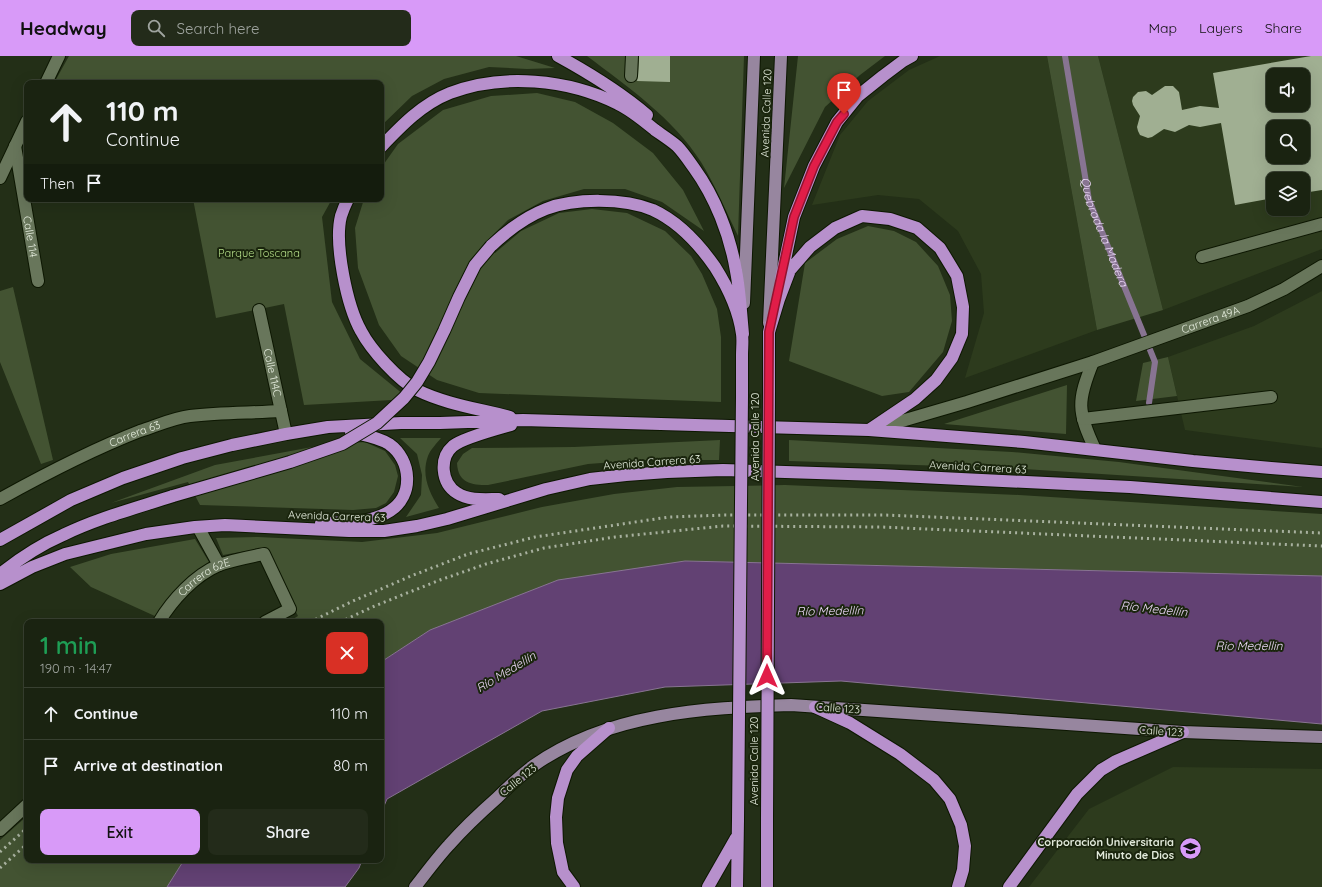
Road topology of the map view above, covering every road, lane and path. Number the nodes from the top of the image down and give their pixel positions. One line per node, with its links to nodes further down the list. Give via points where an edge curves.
1 (59, 56): 8 (street)
2 (558, 56): 12 (highway, via 634,104)
3 (632, 56): 7 (street)
4 (754, 56): 23 (main road, Avenida Calle 120)
5 (781, 56): 22 (main road, Avenida Calle 120)
6 (912, 56): 22 (highway, via 858,96 837,122 814,166 794,217)
7 (631, 76)
8 (47, 80)
9 (24, 127): 11 (street)
10 (384, 144): 12 (highway, via 403,124 426,106 449,94 477,85 522,82 582,90 618,104)
11 (15, 146): 13 (street); 14 (street, Calle 114)
12 (677, 146): 23 (highway, via 710,195 724,226 736,270)
13 (0, 178)
14 (24, 199)
15 (25, 202): 20 (street, Calle 114)
16 (347, 202): 28 (highway, via 341,217 339,237 345,285 361,331 381,359 416,390 437,398)
17 (1322, 224): 18 (street)
18 (1202, 257)
19 (1322, 266): 24 (street, Carrera 49A, via 1284,289 1248,306)
20 (38, 281)
21 (259, 310): 26 (street, Calle 114C)
22 (769, 332): 30 (highway, via 790,270 810,247 835,228 862,216 890,219 917,228 940,248 957,276 963,307 962,334 952,358 936,380 916,399); 52 (highway, Avenida Calle 120, bridge)
23 (742, 334): 41 (highway, Avenida Calle 120, bridge, via 722,278 708,257 692,238 653,210 634,205 582,201 545,209 506,233 475,265 417,382 377,423 342,444 99,520 31,552); 51 (highway, Avenida Calle 120, bridge)
24 (1093, 362): 27 (street, via 1081,398); 30 (street, Carrera 49A)
25 (1271, 397): 27 (street)
26 (281, 411): 31 (street, Calle 114C); 35 (street, Carrera 63, via 188,416 159,424 82,456)
27 (1083, 419): 32 (street)
28 (523, 420): 29 (highway); 30 (highway); 34 (highway, via 454,445 446,455 443,468 446,480 456,493 471,499)
29 (328, 427): 31 (highway); 38 (highway, via 372,437 389,444 402,458 407,472 407,486 401,501 390,511 367,520)
30 (869, 430): 32 (highway)
31 (286, 434): 39 (highway, via 182,458 123,478 71,500)
32 (1095, 450): 33 (highway)
33 (1322, 472)
34 (511, 499): 36 (highway, Avenida Carrera 63, via 546,489 633,474 724,470 1130,487); 38 (highway, Avenida Carrera 63, via 447,519 384,531)
35 (0, 500)
36 (1322, 502)
37 (198, 527): 38 (highway, Avenida Carrera 63); 40 (street); 42 (highway, Avenida Carrera 63, via 146,534 65,554 32,567)
38 (266, 527)
39 (0, 540)
40 (218, 565): 43 (street, Carrera 62E, via 198,578 170,604); 44 (street, Carrera 62E, via 264,554 290,609)
41 (0, 574)
42 (0, 584)
43 (161, 619)
44 (271, 619)
45 (815, 706): 46 (main road, Calle 123, via 756,706 665,715); 47 (main road, Calle 123); 59 (highway, via 850,723 900,754 934,780 950,799 961,825 965,846 963,870)
46 (609, 728): 53 (main road, Calle 123, via 533,766 455,839); 54 (highway, via 577,756 567,770 558,798 557,843 563,872)
47 (1183, 732): 48 (main road, Calle 123); 60 (highway, via 1101,770 1077,794)
48 (1322, 737)
49 (24, 808): 50 (street)
50 (0, 830)
51 (737, 835): 55 (highway); 56 (highway, Avenida Calle 120)
52 (767, 874): 57 (highway, Avenida Calle 120); 58 (highway)
53 (415, 887)
54 (574, 887)
55 (708, 887)
56 (737, 887)
57 (767, 887)
58 (774, 887)
59 (958, 887)
60 (1008, 887)

